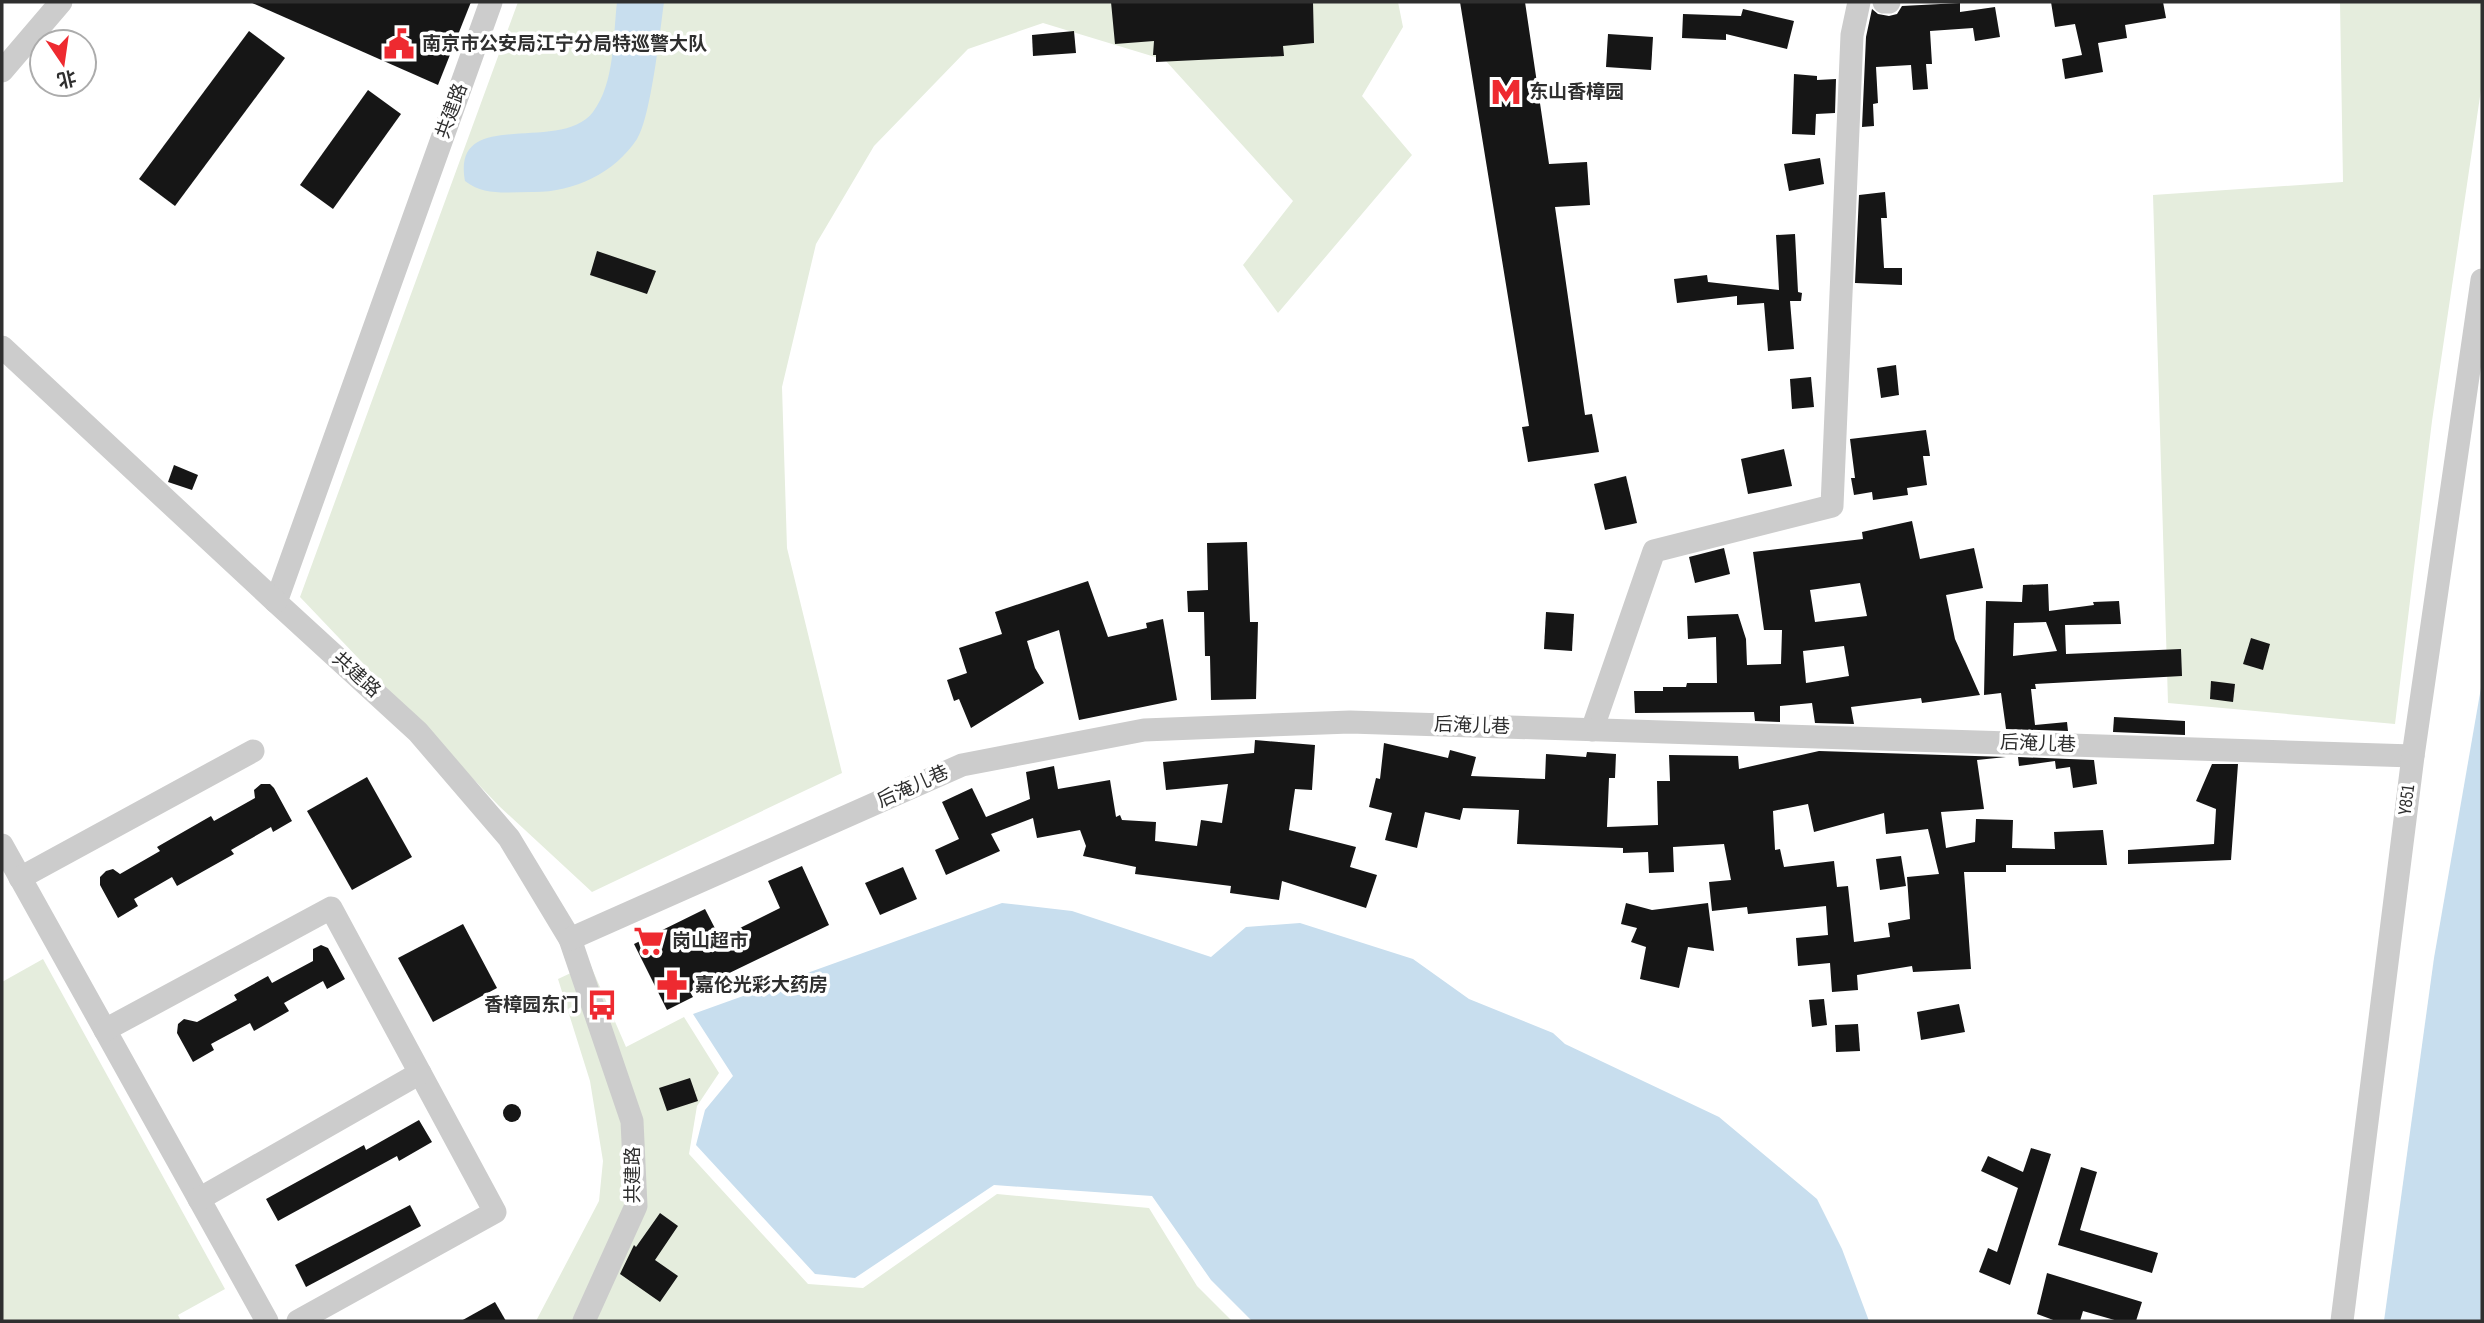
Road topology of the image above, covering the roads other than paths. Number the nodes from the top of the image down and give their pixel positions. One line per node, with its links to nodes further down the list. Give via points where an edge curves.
1 (61, 2): 4 (street)
2 (491, 2): 7 (street, 共建路)
3 (1859, 2): 8 (street, via 1852,35 1832,506 1654,551)
4 (2, 71)
5 (2482, 280): 10 (street, Y851)
6 (2, 347): 7 (street)
7 (276, 602): 13 (street, 共建路, via 418,732 509,838)
8 (1592, 730): 10 (street, 后淹儿巷); 13 (street, 后淹儿巷, via 1350,722 1144,730 962,765)
9 (253, 751): 12 (street)
10 (2413, 756): 20 (street, Y851)
11 (2, 845): 12 (street)
12 (20, 878): 14 (street)
13 (570, 939): 19 (street, 共建路, via 632,1121 636,1206)
14 (105, 1030): 15 (street, via 331,908); 16 (street)
15 (420, 1073): 16 (street); 18 (street, via 495,1212)
16 (199, 1199): 17 (street)
17 (267, 1321)
18 (298, 1321)
19 (584, 1321)
20 (2342, 1321)

